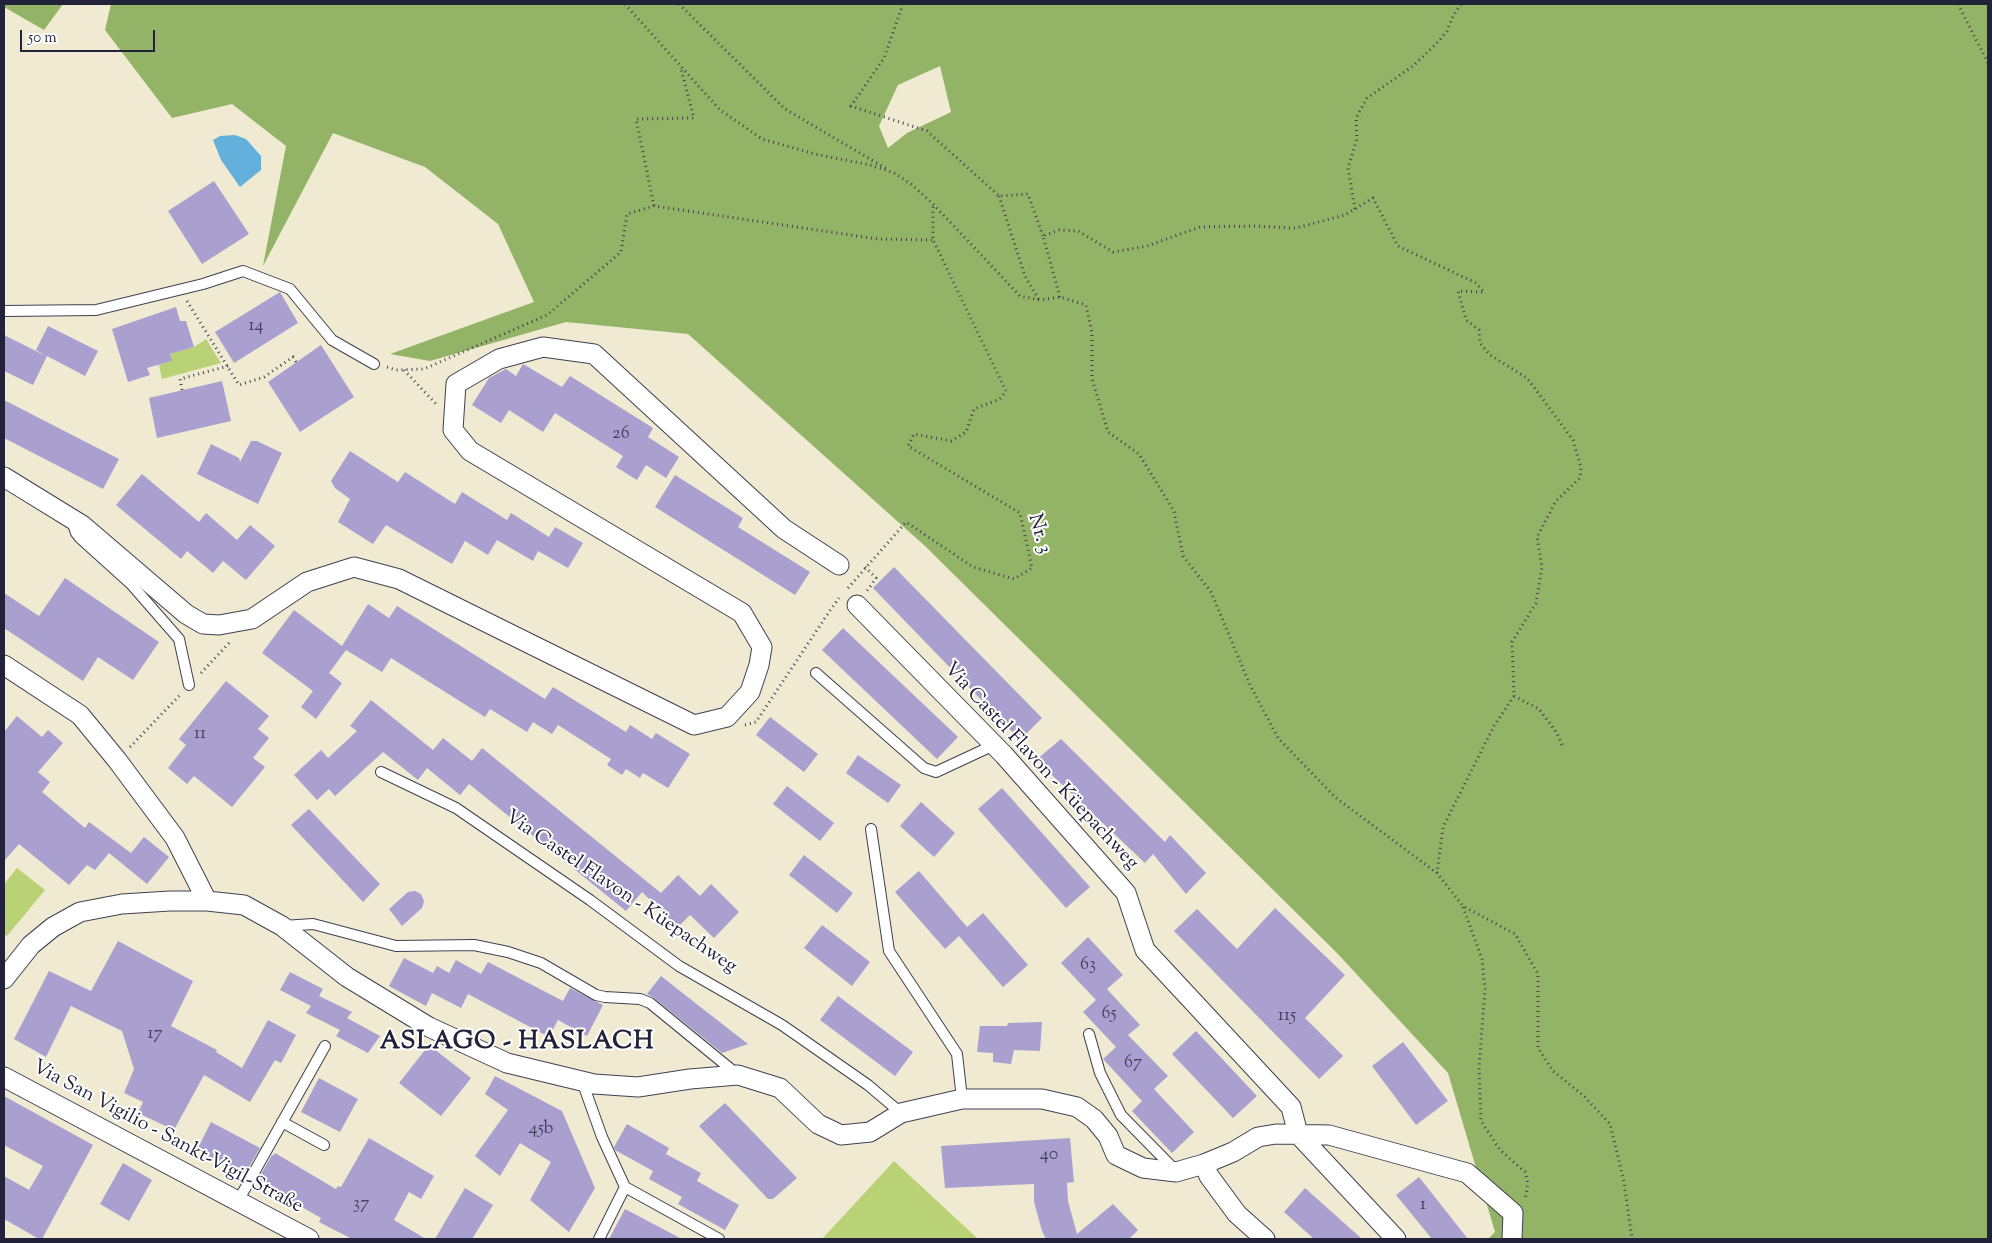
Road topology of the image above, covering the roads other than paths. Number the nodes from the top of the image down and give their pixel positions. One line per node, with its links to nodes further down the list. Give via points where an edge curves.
1 (4, 311): 2 (lane, via 96,310 204,284 243,271 290,289 332,340)
2 (374, 364)
3 (4, 477): 4 (street)
4 (77, 522): 5 (street, via 186,614 203,624 219,625 252,619 307,582 354,567 399,579 694,725 727,717 750,692 762,647 742,614 470,451 453,430 456,384 499,360 543,347 594,354 784,529); 9 (lane, via 74,527 80,538 131,584 179,639)
5 (838, 565)
6 (857, 605): 10 (street, Via Castel Flavon - Küepachweg)
7 (4, 665): 13 (street, via 80,715 118,760 175,838)
8 (816, 674): 10 (lane, via 924,768 936,772)
9 (189, 685)
10 (994, 745): 24 (street, Via Castel Flavon - Küepachweg, via 1126,893 1145,950 1290,1107)
11 (381, 772): 22 (lane, Via Castel Flavon - Küepachweg, via 456,808 679,966 782,1025)
12 (871, 829): 21 (lane, via 889,951 958,1054)
13 (207, 901): 14 (street, via 244,905); 15 (street, via 122,904 80,912 53,927 31,945)
14 (282, 926): 18 (lane, via 313,924 396,946 474,945 508,952 541,963 596,995 650,1003); 20 (street, via 347,977 429,1027 507,1063)
15 (4, 979)
16 (1088, 1034): 27 (lane, via 1100,1074 1120,1115)
17 (325, 1046): 23 (lane)
18 (738, 1075): 20 (street, via 638,1087); 22 (street, via 780,1088 818,1124 841,1135 870,1132)
19 (4, 1077): 29 (street, Via San Vigilio - Sankt-Vigil-Straße)
20 (582, 1081): 28 (lane, via 602,1138)
21 (962, 1099): 22 (street); 27 (street, via 1042,1099 1077,1107 1094,1118 1108,1136 1116,1155 1143,1168)
22 (901, 1112)
23 (282, 1122): 25 (lane); 29 (lane)
24 (1298, 1134): 26 (street, via 1258,1137); 34 (street); 35 (street, via 1329,1135 1467,1173 1512,1213)
25 (324, 1146)
26 (1204, 1164): 27 (street); 33 (street, via 1237,1214)
27 (1176, 1172)
28 (625, 1187): 31 (lane); 32 (lane)
29 (238, 1201): 30 (street, Via San Vigilio - Sankt-Vigil-Straße)
30 (309, 1239)
31 (599, 1239)
32 (719, 1239)
33 (1265, 1239)
34 (1396, 1239)
35 (1512, 1239)

